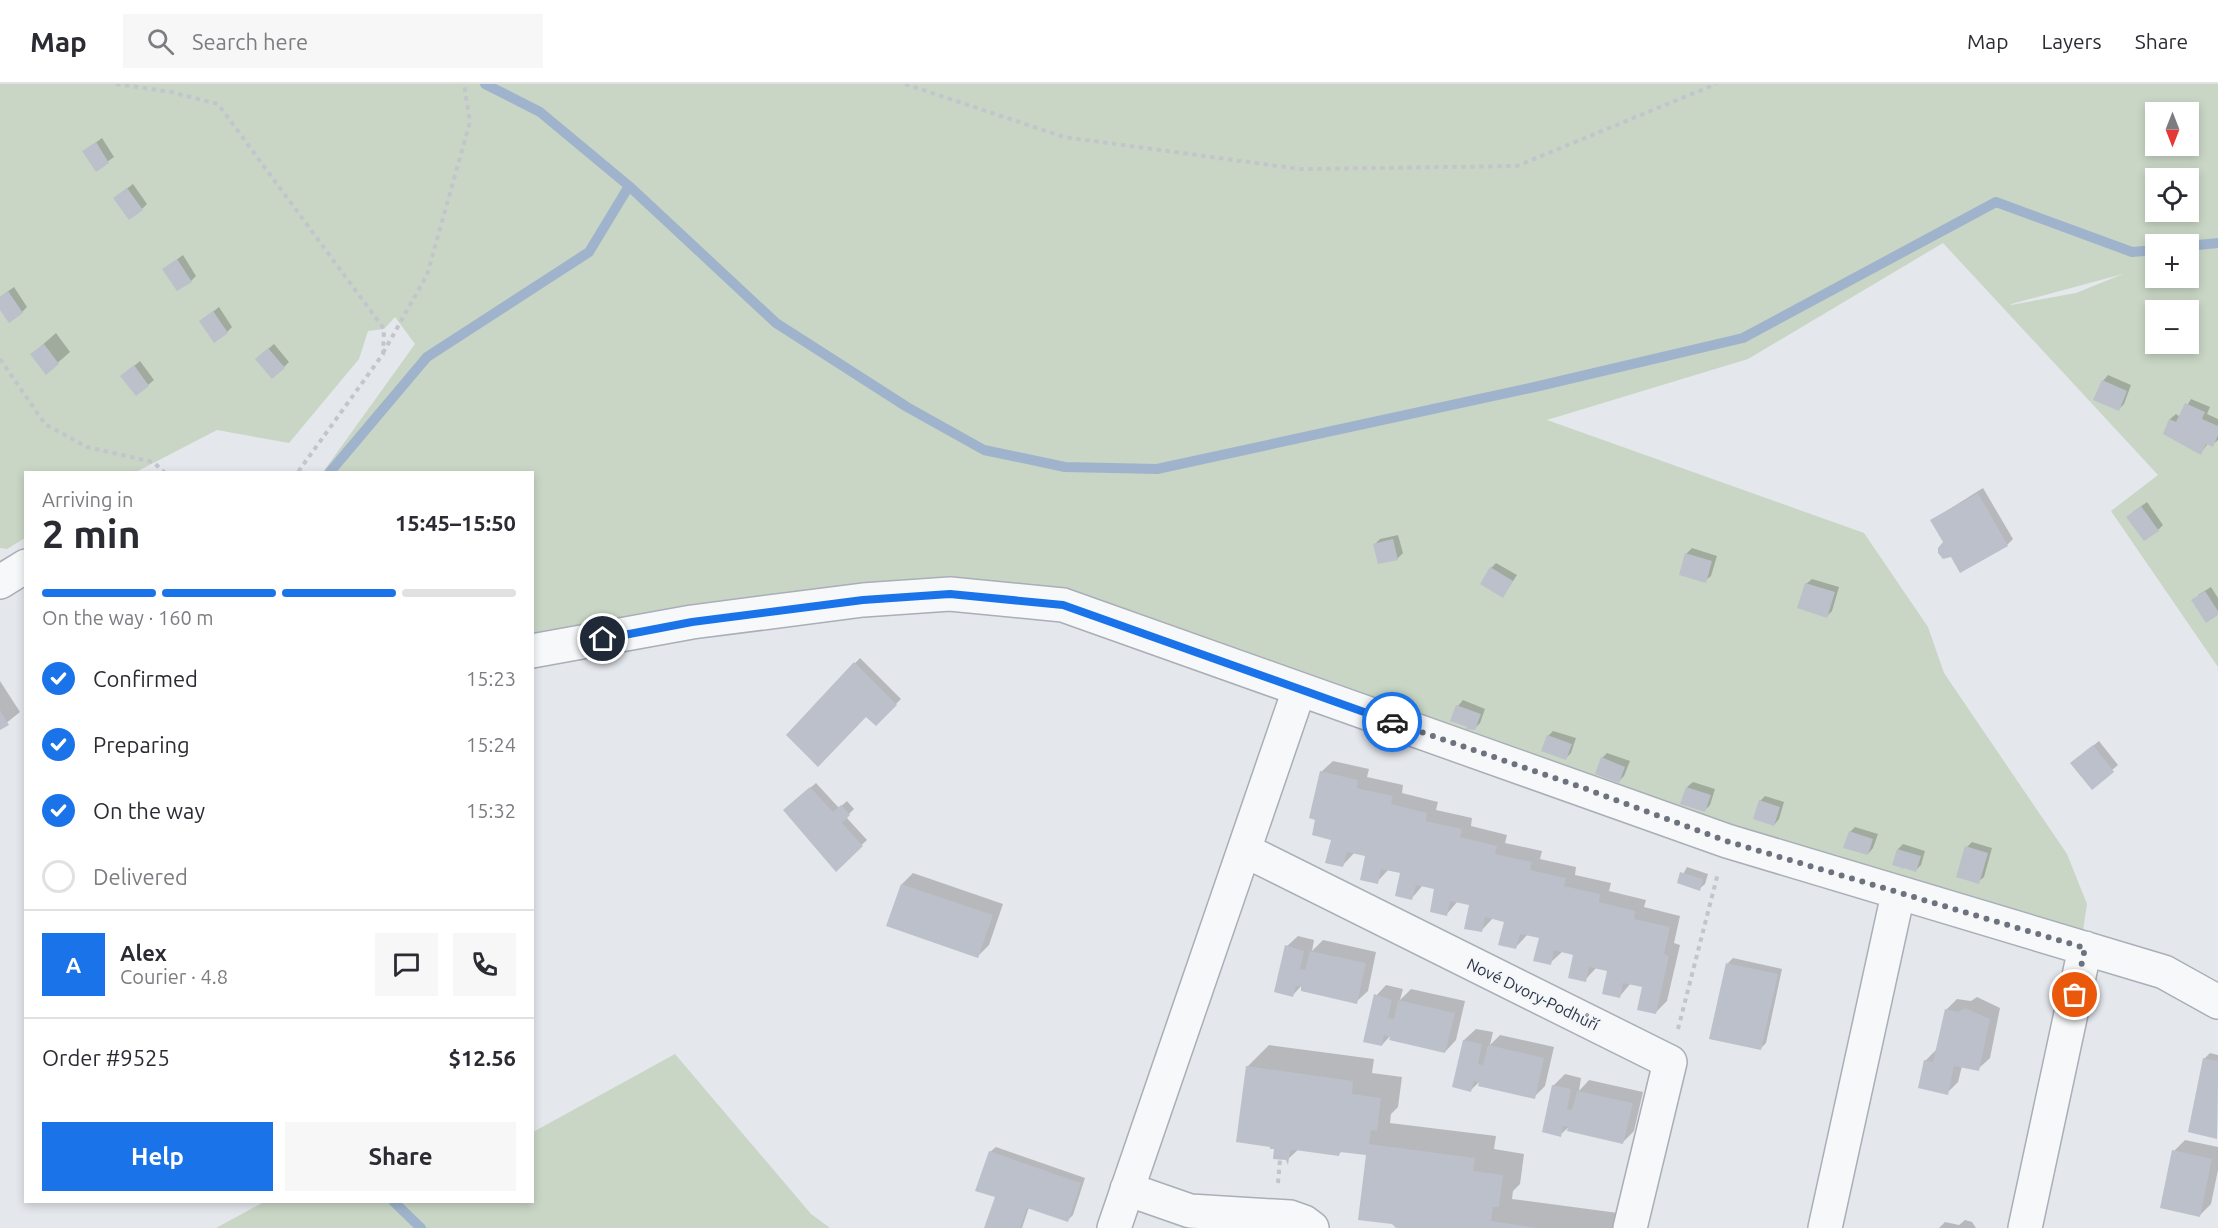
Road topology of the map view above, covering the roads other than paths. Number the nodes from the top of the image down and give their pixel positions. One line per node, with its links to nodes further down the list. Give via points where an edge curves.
1 (24, 567): 2 (street)
2 (0, 582)
3 (534, 651): 4 (street, via 692,622 863,600 950,594 1063,605)
4 (1299, 690): 5 (street); 6 (street, via 1726,841)
5 (1244, 850): 9 (street); 12 (street, Nové Dvory-Podhůří, via 1670,1062)
6 (1898, 894): 7 (street); 13 (street)
7 (2085, 948): 8 (street, via 2164,972); 14 (street)
8 (2218, 1002)
9 (1127, 1189): 10 (street); 11 (street, via 1190,1212 1290,1217)
10 (1114, 1228)
11 (1312, 1228)
12 (1630, 1228)
13 (1825, 1228)
14 (2025, 1228)

